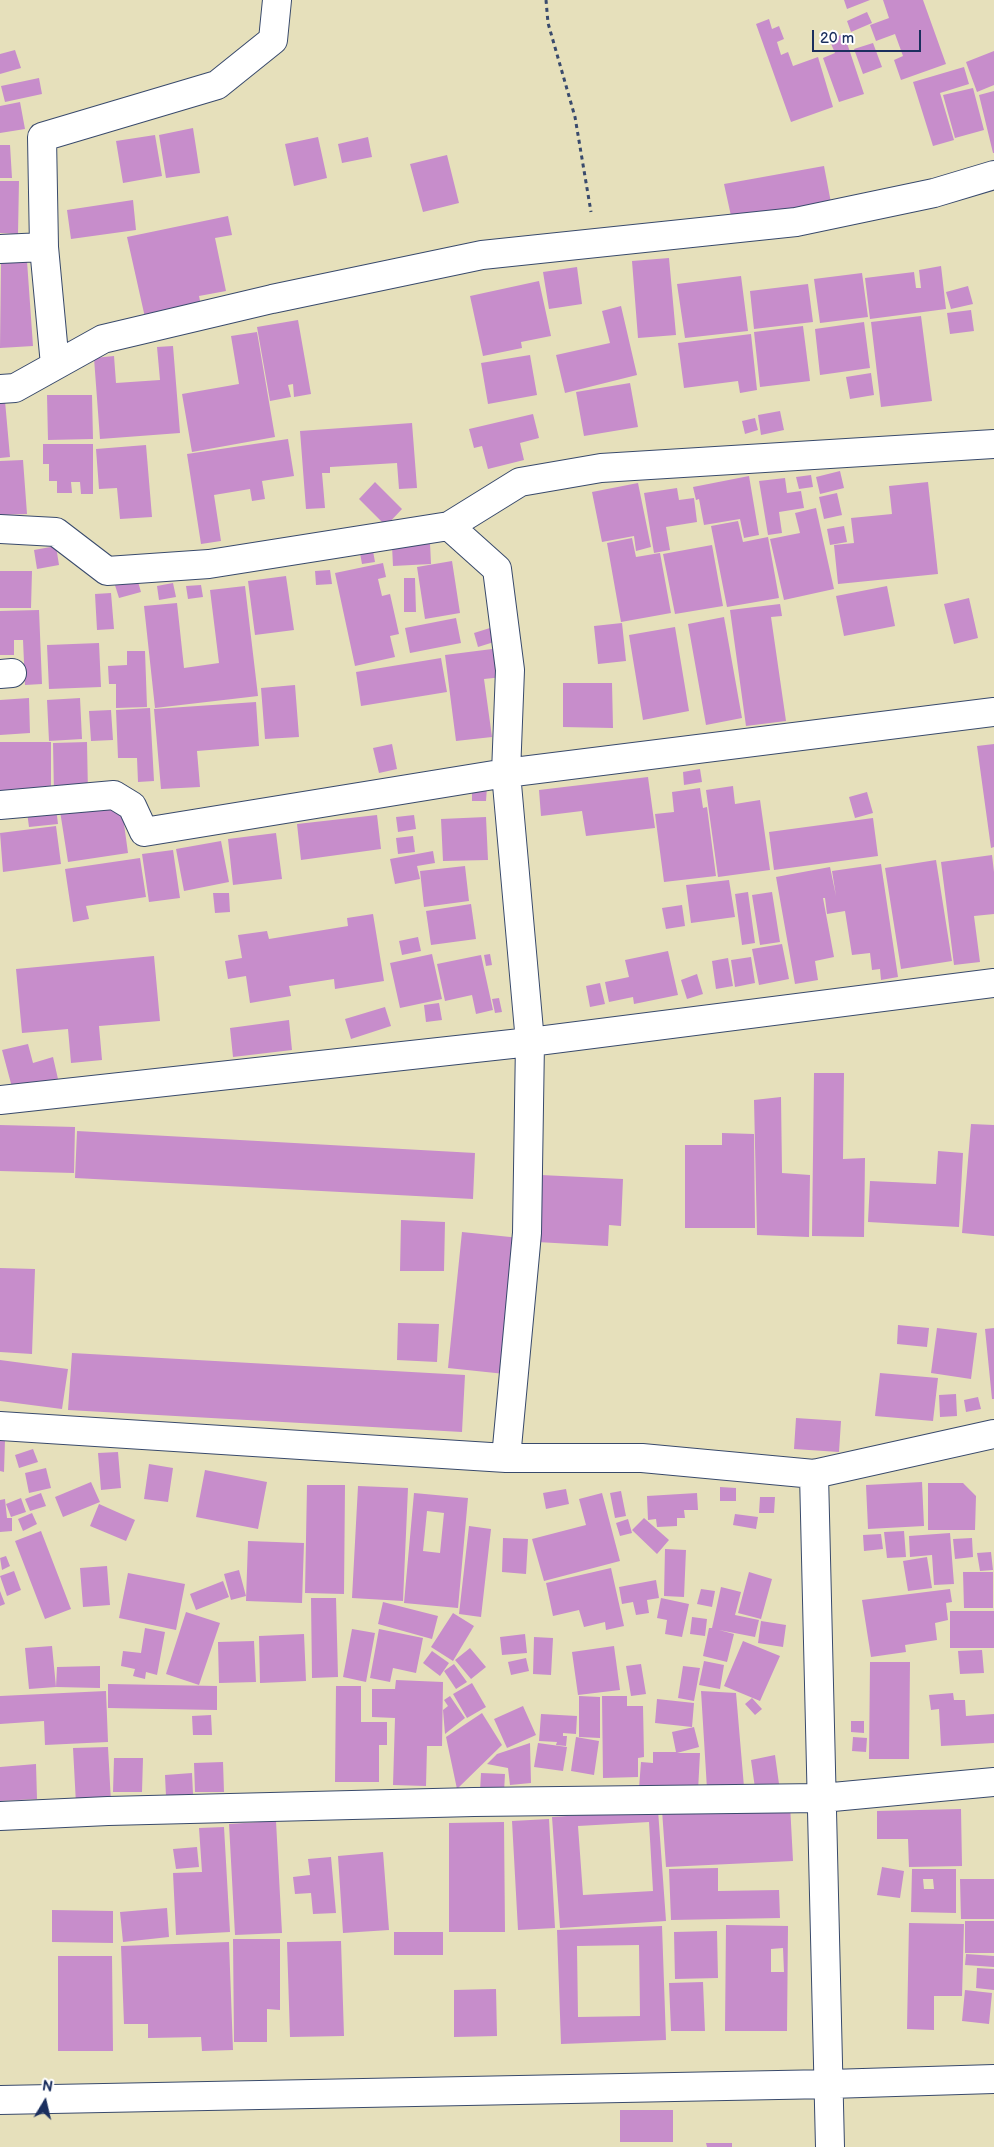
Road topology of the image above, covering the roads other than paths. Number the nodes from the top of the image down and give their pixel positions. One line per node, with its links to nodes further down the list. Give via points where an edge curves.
1 (277, 0): 3 (street, via 273,40 217,85 42,137)
2 (994, 176): 5 (street, via 934,193 796,222 482,254 103,339)
3 (44, 247): 4 (street); 5 (street)
4 (0, 249)
5 (55, 365): 6 (street, via 15,388)
6 (0, 389)
7 (994, 444): 8 (street, via 600,468 520,482)
8 (449, 526): 9 (street, via 209,564 107,572 56,532); 11 (street, via 497,569 510,670)
9 (0, 529)
10 (994, 712): 11 (street)
11 (506, 773): 12 (street, via 144,832 132,806 114,796); 14 (street)
12 (0, 805)
13 (994, 983): 14 (street)
14 (530, 1042): 15 (street); 18 (street, via 526,1233)
15 (0, 1100)
16 (0, 1426): 18 (street)
17 (994, 1434): 19 (street)
18 (506, 1458): 19 (street, via 642,1458)
19 (814, 1474): 21 (street)
20 (994, 1782): 21 (street)
21 (822, 1798): 22 (street, via 454,1803); 24 (street)
22 (0, 1816)
23 (994, 2079): 24 (street)
24 (830, 2084): 25 (street); 26 (street)
25 (0, 2100)
26 (830, 2147)

